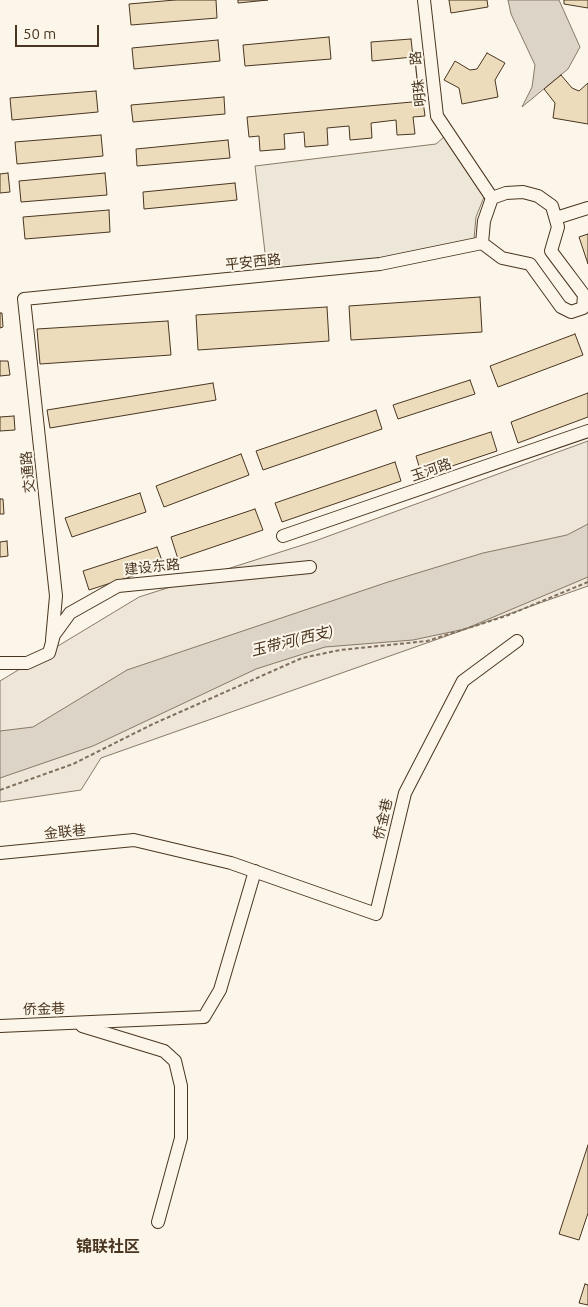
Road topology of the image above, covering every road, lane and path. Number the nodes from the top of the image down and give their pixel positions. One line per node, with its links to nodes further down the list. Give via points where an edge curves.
1 (424, 0): 2 (street, 明珠一路, via 437,116)
2 (492, 198): 4 (street, via 523,192 538,196 552,206); 5 (street, via 484,221)
3 (588, 208): 4 (street)
4 (556, 218): 7 (street, via 558,227 551,251 584,295)
5 (482, 242): 6 (street, 平安西路, via 380,264); 7 (street, via 502,258 530,264 561,307 571,312)
6 (24, 299): 12 (street, 交通路, via 56,596)
7 (585, 312)
8 (588, 431): 9 (street, 玉河路)
9 (283, 536)
10 (310, 567): 12 (street, 建设东路, via 118,586 70,613)
11 (588, 582): 15 (path, via 506,616 427,641 340,650 302,658 72,764)
12 (52, 640): 14 (street, 建设东路, via 49,653 27,663)
13 (517, 641): 18 (street, 侨金巷, via 463,681 409,784 376,914)
14 (0, 663)
15 (0, 790)
16 (134, 840): 17 (street, 金联巷); 18 (street, 侨金巷)
17 (0, 854)
18 (255, 871): 19 (street, 侨金巷, via 220,990 204,1017)
19 (72, 1023): 20 (street, 侨金巷); 21 (street, via 164,1051 175,1061 181,1086 180,1138)
20 (0, 1026)
21 (158, 1222)

